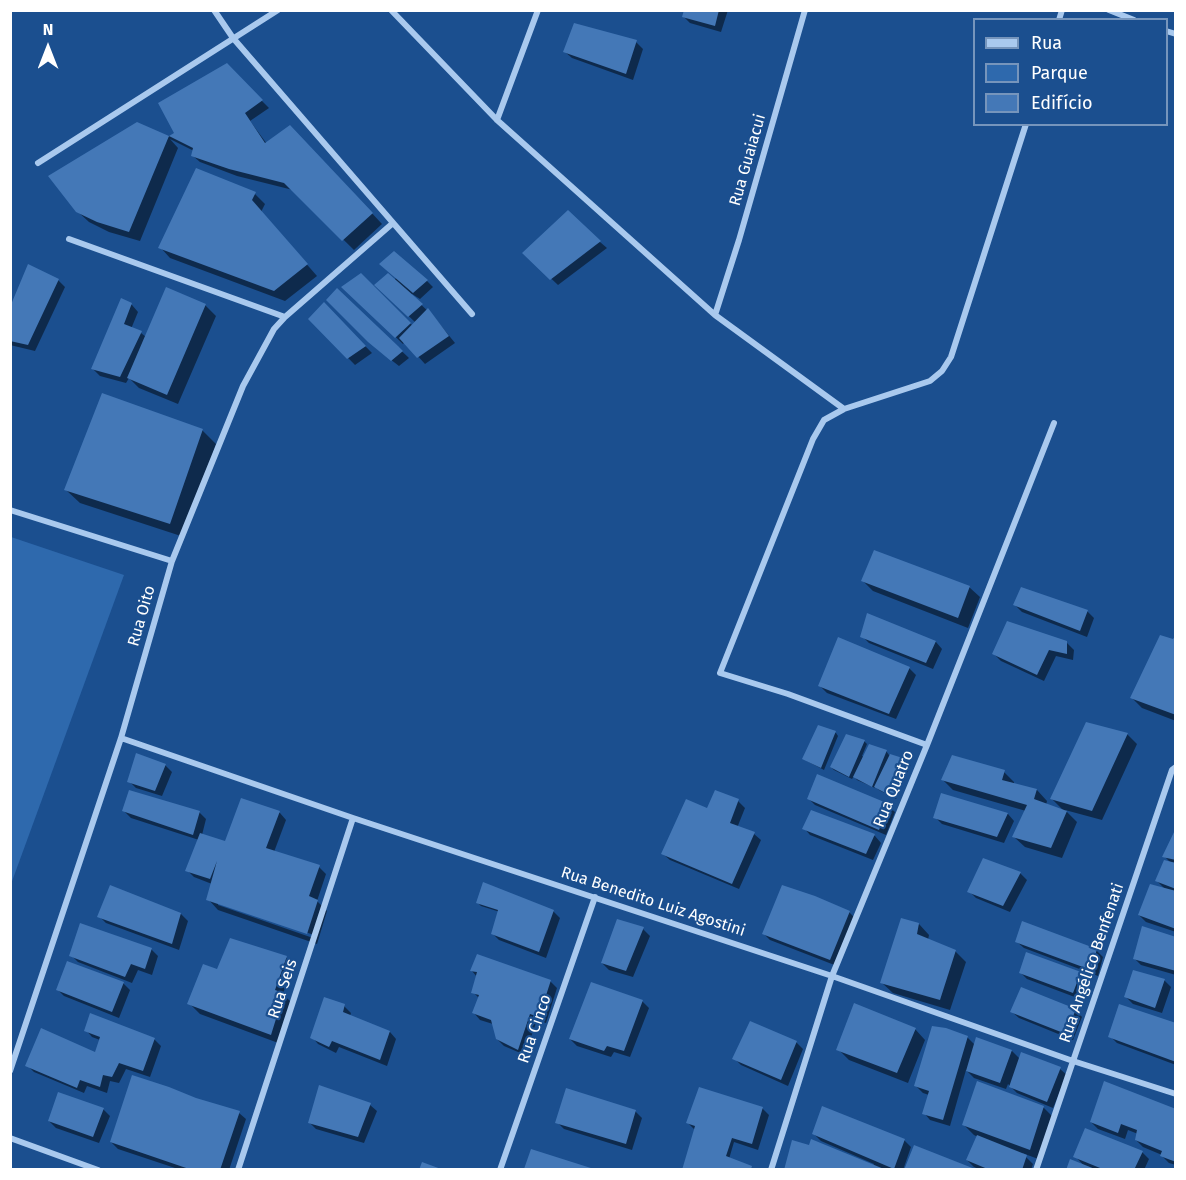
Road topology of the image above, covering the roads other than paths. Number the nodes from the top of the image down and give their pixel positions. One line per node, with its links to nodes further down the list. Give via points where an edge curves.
1 (214, 10): 8 (street)
2 (278, 10): 8 (street)
3 (391, 10): 9 (street)
4 (538, 10): 9 (street)
5 (805, 10): 15 (street, Rua Guaiacui)
6 (1109, 10): 7 (street)
7 (1129, 18)
8 (233, 38): 11 (street); 12 (street)
9 (497, 120): 15 (street)
10 (1025, 126): 17 (street, via 951,357 930,381)
11 (38, 163)
12 (393, 223): 14 (street); 16 (street, Rua Oito)
13 (69, 239): 16 (street)
14 (472, 314)
15 (715, 315): 17 (street)
16 (285, 317): 20 (street, Rua Oito, via 274,329 243,386)
17 (844, 409): 22 (street, via 824,420 813,439 720,673)
18 (1054, 423): 22 (street, Rua Quatro)
19 (10, 510): 20 (street)
20 (172, 561): 21 (street, Rua Oito)
21 (121, 738): 24 (street, Rua Benedito Luiz Agostini); 28 (street, Rua Oito)
22 (927, 745): 26 (street, Rua Quatro)
23 (1176, 767): 27 (street, Rua Angélico Benfenati)
24 (353, 818): 25 (street, Rua Benedito Luiz Agostini); 32 (street, Rua Seis)
25 (595, 897): 26 (street, Rua Benedito Luiz Agostini); 33 (street, Rua Cinco)
26 (832, 976): 27 (street, Rua Benedito Luiz Agostini); 34 (street, Rua Quatro)
27 (1073, 1061): 29 (street, Rua Benedito Luiz Agostini); 35 (street, Rua Angélico Benfenati)
28 (10, 1071)
29 (1176, 1094)
30 (10, 1138): 31 (street)
31 (98, 1170)
32 (238, 1170)
33 (500, 1170)
34 (771, 1170)
35 (1036, 1170)

